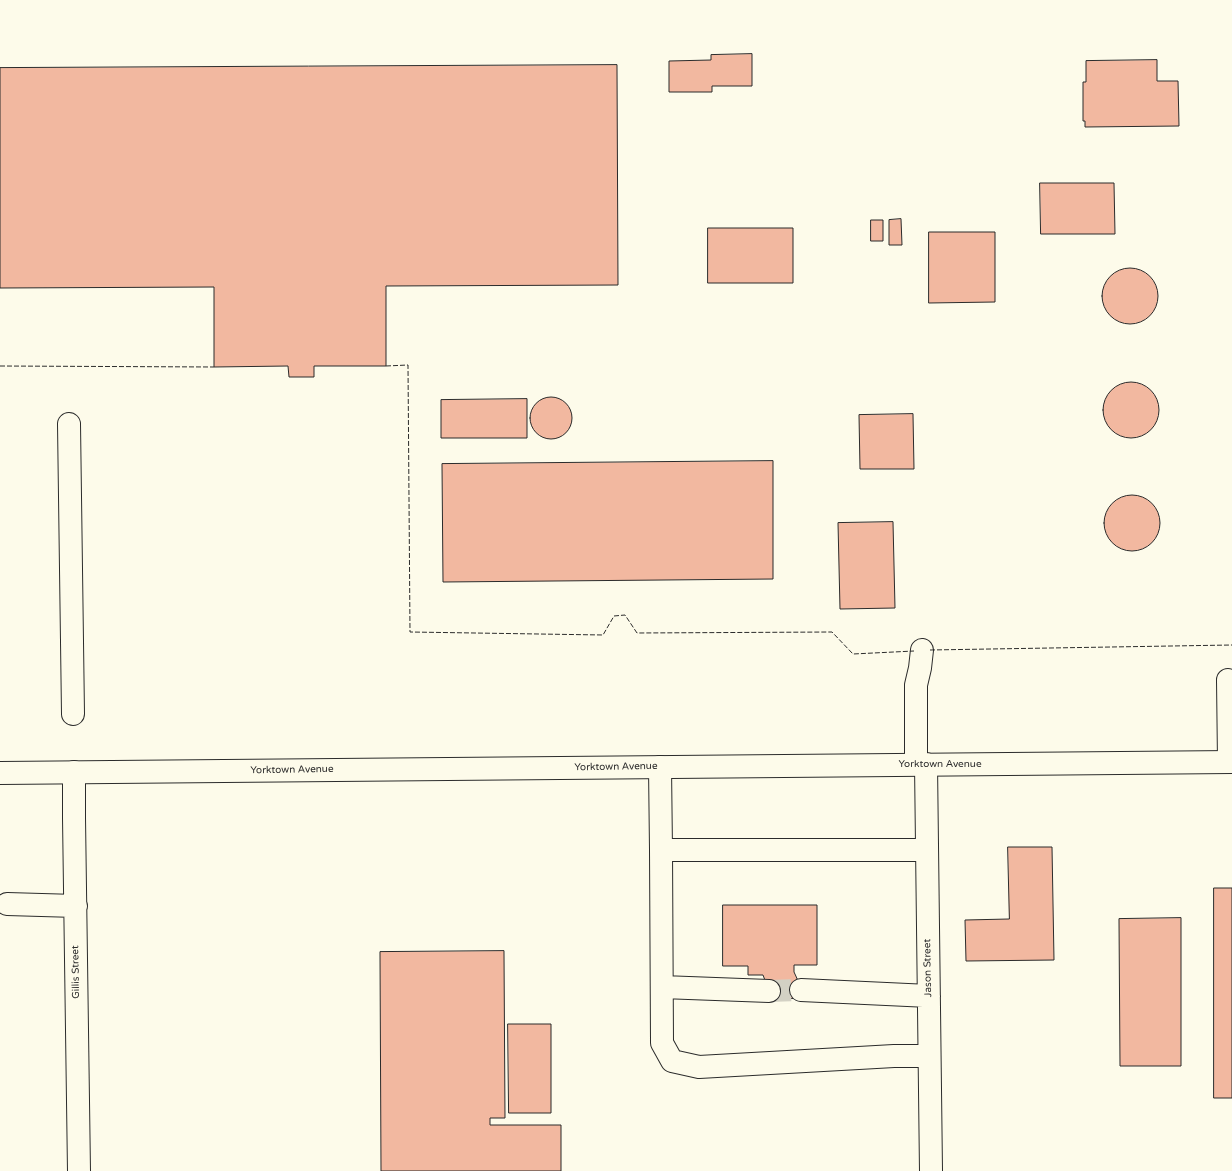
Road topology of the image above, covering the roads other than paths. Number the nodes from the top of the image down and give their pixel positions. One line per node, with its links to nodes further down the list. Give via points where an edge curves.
1 (69, 424): 4 (main road)
2 (922, 650): 6 (main road, Jason Street, via 916,685)
3 (1228, 680): 5 (main road)
4 (73, 714)
5 (1231, 762): 6 (main road, Yorktown Avenue)
6 (921, 764): 7 (main road, Yorktown Avenue); 11 (main road, Jason Street)
7 (660, 767): 8 (main road, Yorktown Avenue); 10 (main road)
8 (74, 772): 9 (main road, Yorktown Avenue); 13 (main road, Gillis Street)
9 (0, 773)
10 (661, 850): 11 (main road); 14 (main road)
11 (927, 850): 17 (main road, Jason Street)
12 (7, 904): 13 (main road)
13 (76, 906): 19 (main road, Gillis Street)
14 (662, 987): 16 (main road); 18 (main road, via 662,1043 672,1061 698,1067)
15 (801, 990): 17 (main road)
16 (769, 991)
17 (929, 996): 18 (main road, Jason Street)
18 (929, 1056): 20 (main road, Jason Street)
19 (79, 1171)
20 (931, 1171)

